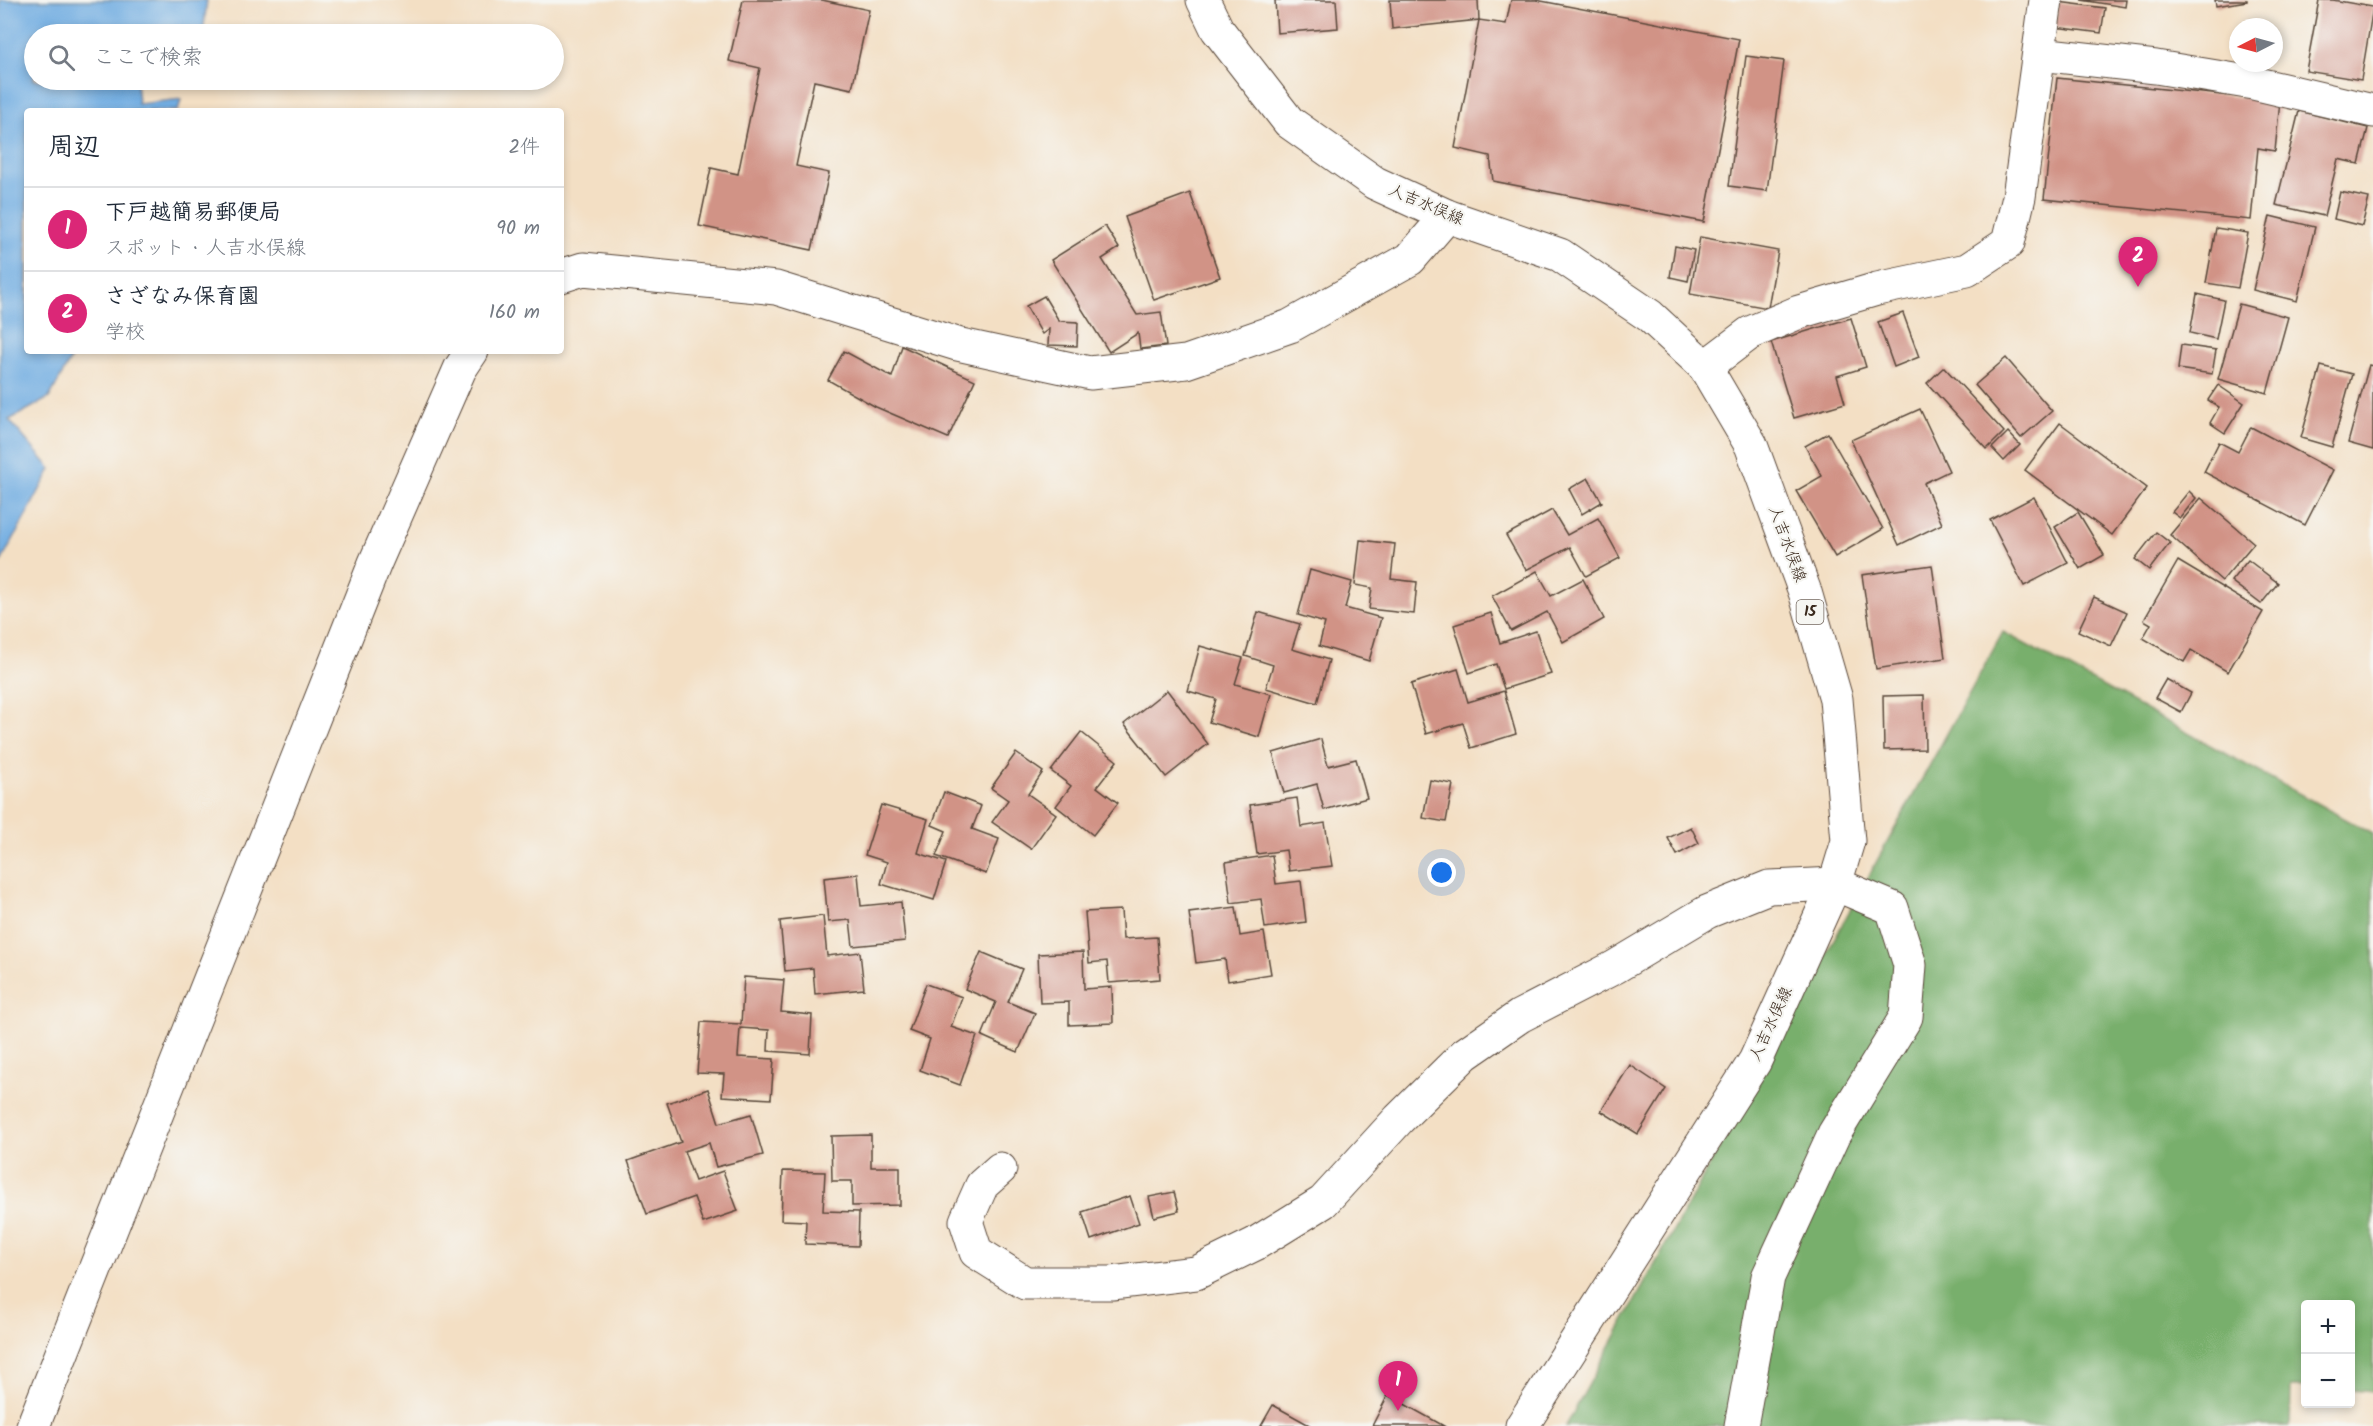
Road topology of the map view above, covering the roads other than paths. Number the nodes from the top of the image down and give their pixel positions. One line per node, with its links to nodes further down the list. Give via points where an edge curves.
1 (1203, 0): 5 (street, 人吉水俣線 / 15, via 1217,29 1289,122 1375,183)
2 (2046, 0): 3 (street)
3 (2040, 54): 4 (street, via 2253,83); 8 (street, via 2019,197 2007,243 1967,270 1877,289 1800,312 1750,333)
4 (2373, 111)
5 (1447, 216): 6 (street, via 1410,260 1290,326 1186,363 1090,373 957,344 776,288 583,269); 8 (street, 人吉水俣線 / 15, via 1560,255 1650,316)
6 (564, 275)
7 (470, 354): 11 (street, via 375,563)
8 (1705, 367): 9 (street, 人吉水俣線 / 15, via 1751,445 1804,592 1836,699 1848,841)
9 (1835, 884): 10 (street, via 1769,887 1707,912 1615,967 1520,1016 1465,1054 1323,1202 1255,1244 1196,1273 1112,1282 1025,1283 976,1252 966,1221 982,1185); 12 (street, 人吉水俣線 / 15, via 1755,1061); 13 (street, via 1892,908 1910,965 1906,1017 1834,1134 1768,1277)
10 (1000, 1169)
11 (33, 1426)
12 (1522, 1426)
13 (1741, 1426)

